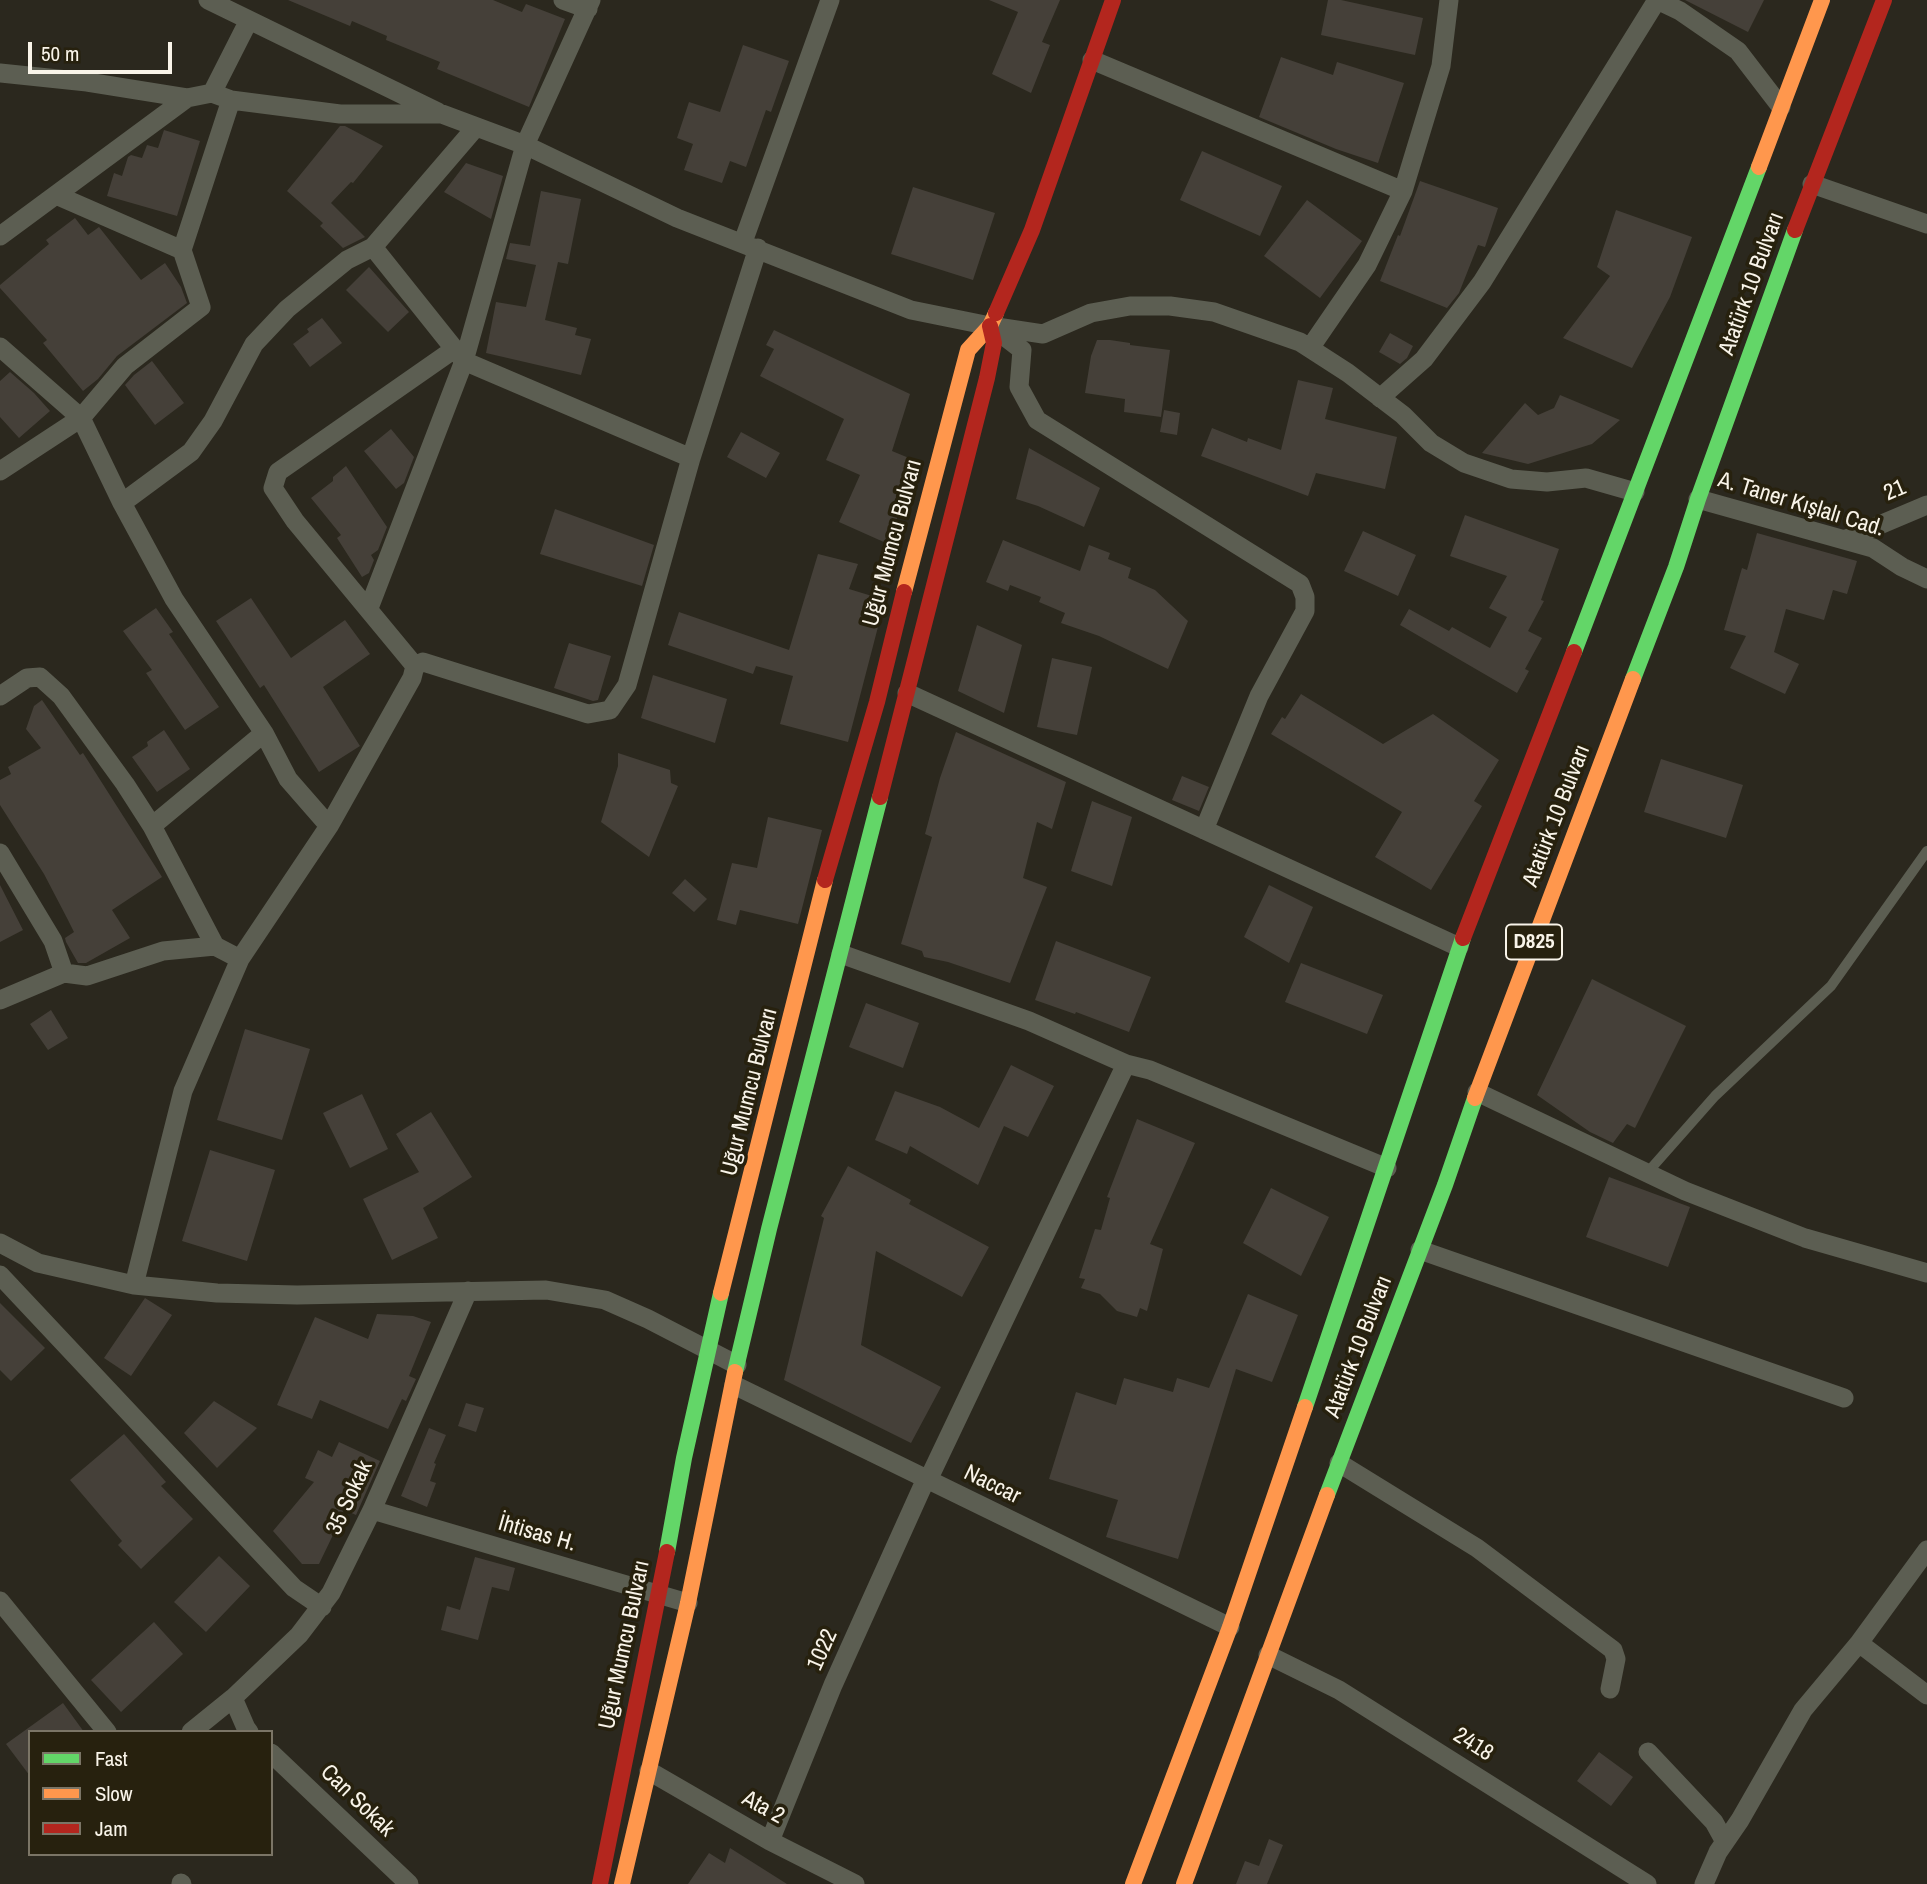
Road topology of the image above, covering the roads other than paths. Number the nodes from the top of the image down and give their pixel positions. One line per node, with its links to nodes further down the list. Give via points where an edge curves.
1 (208, 0): 10 (street)
2 (563, 0): 9 (street)
3 (830, 0): 25 (street)
4 (1112, 0): 12 (main road, Uğur Mumcu Bulvarı)
5 (1449, 0): 21 (street, via 1441,66)
6 (1657, 0): 16 (street, via 1738,51); 32 (street, via 1482,282 1424,359)
7 (1822, 0): 16 (main road, Atatürk 10 Bulvarı)
8 (1884, 0): 20 (main road, Atatürk 10 Bulvarı / D825)
9 (589, 4): 19 (street)
10 (233, 5): 11 (street)
11 (249, 20): 14 (street); 17 (street)
12 (1092, 60): 21 (street); 28 (main road, Uğur Mumcu Bulvarı, via 1032,230)
13 (0, 72): 15 (street)
14 (222, 96): 15 (street); 17 (street, via 340,114); 27 (street)
15 (187, 98): 22 (street)
16 (1781, 107): 36 (main road, Atatürk 10 Bulvarı)
17 (442, 114): 18 (street)
18 (476, 127): 19 (street); 26 (street)
19 (525, 145): 25 (street, via 677,218); 31 (street)
20 (1812, 184): 23 (street); 37 (main road, Atatürk 10 Bulvarı / D825)
21 (1403, 191): 30 (street, via 1367,265)
22 (56, 195): 24 (street); 27 (street)
23 (1927, 224)
24 (0, 236)
25 (750, 245): 28 (street, via 911,310); 34 (street)
26 (373, 247): 31 (street); 38 (street, via 347,260 287,309 254,344 191,452)
27 (182, 250): 33 (street, via 201,307 125,366)
28 (990, 326): 30 (street, via 1043,334 1091,313 1130,306 1170,306 1214,312); 44 (main road, Uğur Mumcu Bulvarı, via 994,343 987,378); 49 (street, via 1022,350 1019,387 1037,420 1300,584 1305,611 1259,696); 68 (main road, Uğur Mumcu Bulvarı, via 968,350 877,702 829,865)
29 (0, 347): 33 (street)
30 (1310, 348): 32 (street)
31 (458, 355): 34 (street); 42 (street); 42 (street, via 278,472 273,488 295,521)
32 (1380, 398): 36 (street, via 1431,443 1464,463 1511,479 1586,478)
33 (81, 418): 35 (street); 38 (street)
34 (691, 458): 43 (street, via 627,685 610,710 588,714 423,662)
35 (0, 471)
36 (1635, 492): 53 (main road, Atatürk 10 Bulvarı)
37 (1698, 499): 40 (street, A. Taner Kışlalı Cad.); 59 (main road, Atatürk 10 Bulvarı / D825)
38 (122, 503): 46 (street, via 174,599)
39 (1927, 505): 40 (street, 21)
40 (1844, 540): 41 (street, A. Taner Kışlalı Cad., via 1873,548)
41 (1927, 579)
42 (369, 608): 43 (street)
43 (415, 666): 48 (street)
44 (907, 693): 49 (street); 54 (main road, Uğur Mumcu Bulvarı)
45 (0, 696): 47 (street, via 27,678 40,677 61,696)
46 (264, 733): 47 (street); 48 (street, via 288,779)
47 (152, 826): 52 (street)
48 (329, 826): 55 (street)
49 (1204, 830): 53 (street)
50 (1927, 851): 61 (lane, via 1831,986 1715,1096)
51 (0, 853): 56 (street, via 53,942)
52 (215, 946): 55 (street); 56 (street, via 163,951 87,976)
53 (1459, 947): 60 (main road, Atatürk 10 Bulvarı)
54 (841, 954): 58 (street, via 1029,1021); 69 (main road, Uğur Mumcu Bulvarı)
55 (240, 960): 66 (street, via 183,1091)
56 (64, 973): 57 (street)
57 (0, 1000)
58 (1126, 1064): 60 (street); 73 (street, 1022)
59 (1477, 1092): 61 (street); 63 (main road, Atatürk 10 Bulvarı / D825)
60 (1387, 1168): 80 (main road, Atatürk 10 Bulvarı)
61 (1647, 1173): 64 (street, via 1805,1238)
62 (0, 1243): 66 (street, via 38,1263)
63 (1420, 1250): 71 (street); 72 (main road, Atatürk 10 Bulvarı / D825)
64 (1927, 1273)
65 (0, 1275): 79 (street, via 294,1588)
66 (134, 1285): 67 (street, via 298,1295)
67 (468, 1291): 68 (street, via 546,1290 605,1300); 74 (street, 35 Sokak)
68 (707, 1349): 69 (street); 76 (main road, Uğur Mumcu Bulvarı)
69 (737, 1365): 70 (main road, Uğur Mumcu Bulvarı)
70 (734, 1385): 73 (street, Naccar); 78 (main road, Uğur Mumcu Bulvarı)
71 (1844, 1398)
72 (1339, 1463): 82 (main road, Atatürk 10 Bulvarı / D825); 83 (street, via 1477,1548 1613,1650 1616,1659)
73 (925, 1480): 80 (street, Naccar); 92 (street, 1022)
74 (372, 1510): 76 (street, İhtisas H.); 79 (street, 35 Sokak)
75 (1927, 1550): 81 (street)
76 (660, 1595): 78 (street, İhtisas H.); 95 (main road, Uğur Mumcu Bulvarı)
77 (0, 1601): 86 (street)
78 (688, 1603): 91 (main road, Uğur Mumcu Bulvarı)
79 (322, 1607): 85 (street, 35 Sokak)
80 (1230, 1627): 98 (main road, Atatürk 10 Bulvarı)
81 (1859, 1643): 84 (street); 93 (street, via 1803,1710)
82 (1268, 1655): 99 (main road, Atatürk 10 Bulvarı / D825); 100 (street, 2418, via 1339,1690)
83 (1610, 1689)
84 (1927, 1695)
85 (233, 1698): 87 (street, 35 Sokak); 88 (street)
86 (105, 1730)
87 (193, 1730)
88 (248, 1730)
89 (1648, 1752): 93 (street, via 1713,1822)
90 (273, 1755): 94 (street, Can Sokak)
91 (649, 1771): 92 (street, Ata 2); 96 (main road, Uğur Mumcu Bulvarı)
92 (770, 1841): 97 (street, Ata 2)
93 (1725, 1842): 101 (street)
94 (409, 1884)
95 (600, 1884)
96 (622, 1884)
97 (855, 1884)
98 (1133, 1884)
99 (1184, 1884)
100 (1647, 1884)
101 (1704, 1884)

